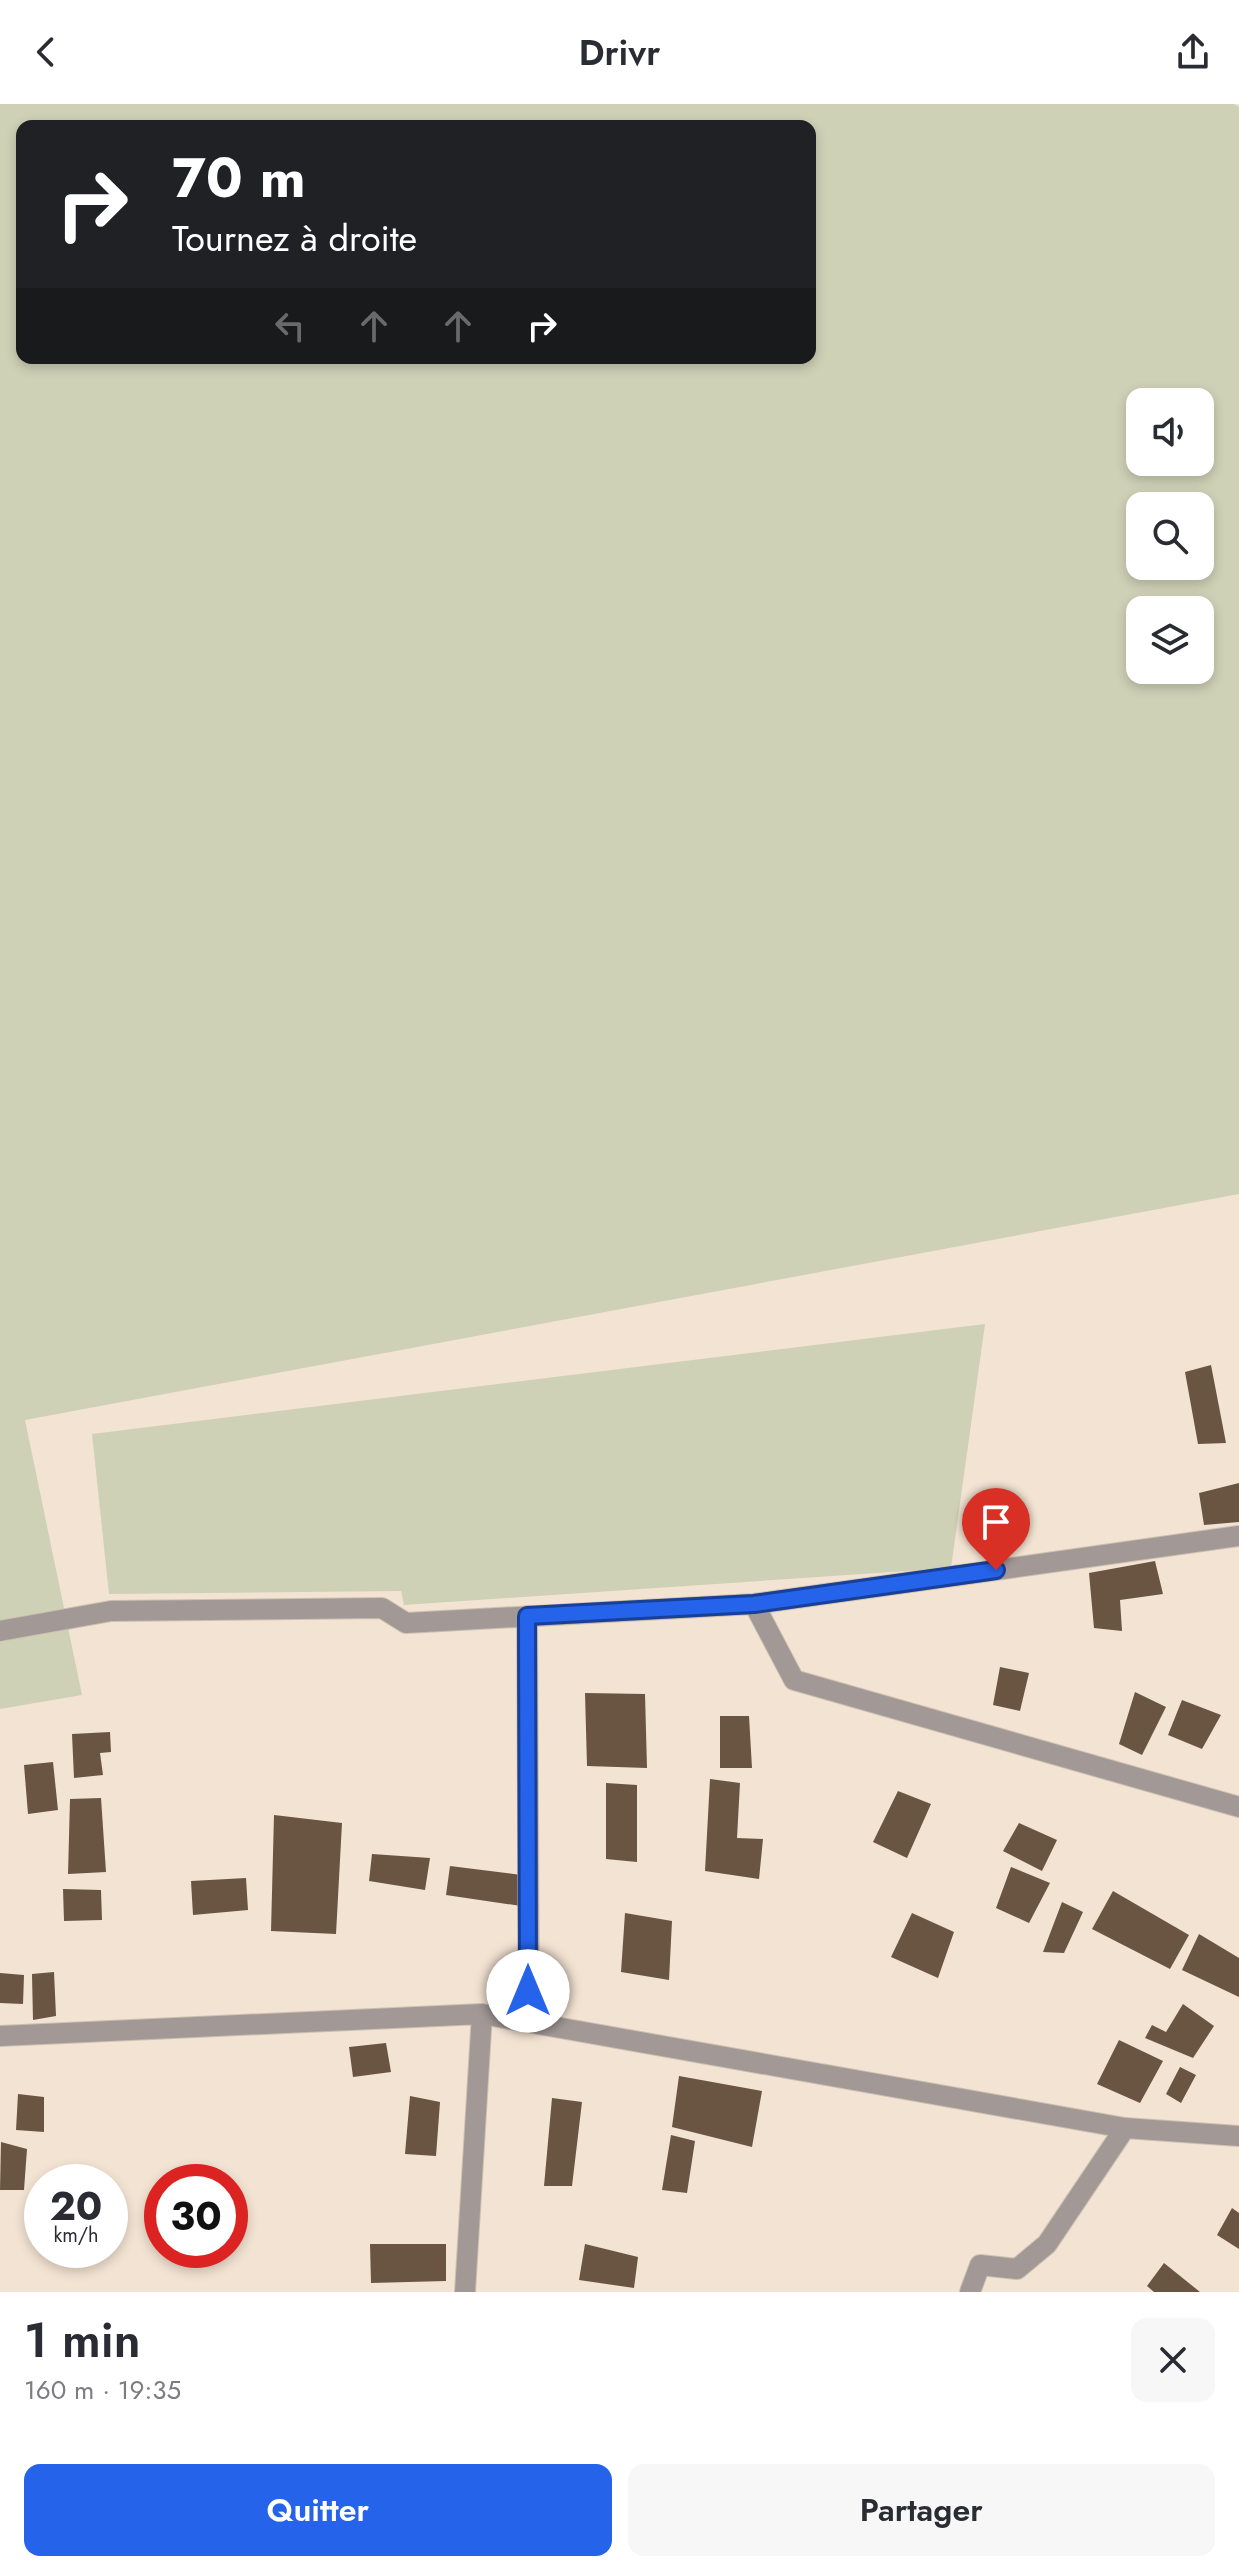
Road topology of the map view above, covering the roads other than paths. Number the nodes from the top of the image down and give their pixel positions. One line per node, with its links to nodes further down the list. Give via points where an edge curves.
1 (1239, 1536): 2 (street)
2 (754, 1604): 3 (street); 5 (street, via 794,1680)
3 (527, 1616): 4 (street, via 406,1623 382,1608 111,1611); 7 (street)
4 (0, 1631)
5 (1239, 1807)
6 (482, 2014): 7 (street); 8 (street); 11 (street)
7 (529, 2022): 9 (street)
8 (0, 2036)
9 (1125, 2128): 10 (street); 12 (street, via 1047,2244 1017,2269 980,2265)
10 (1239, 2136)
11 (465, 2292)
12 (970, 2292)

